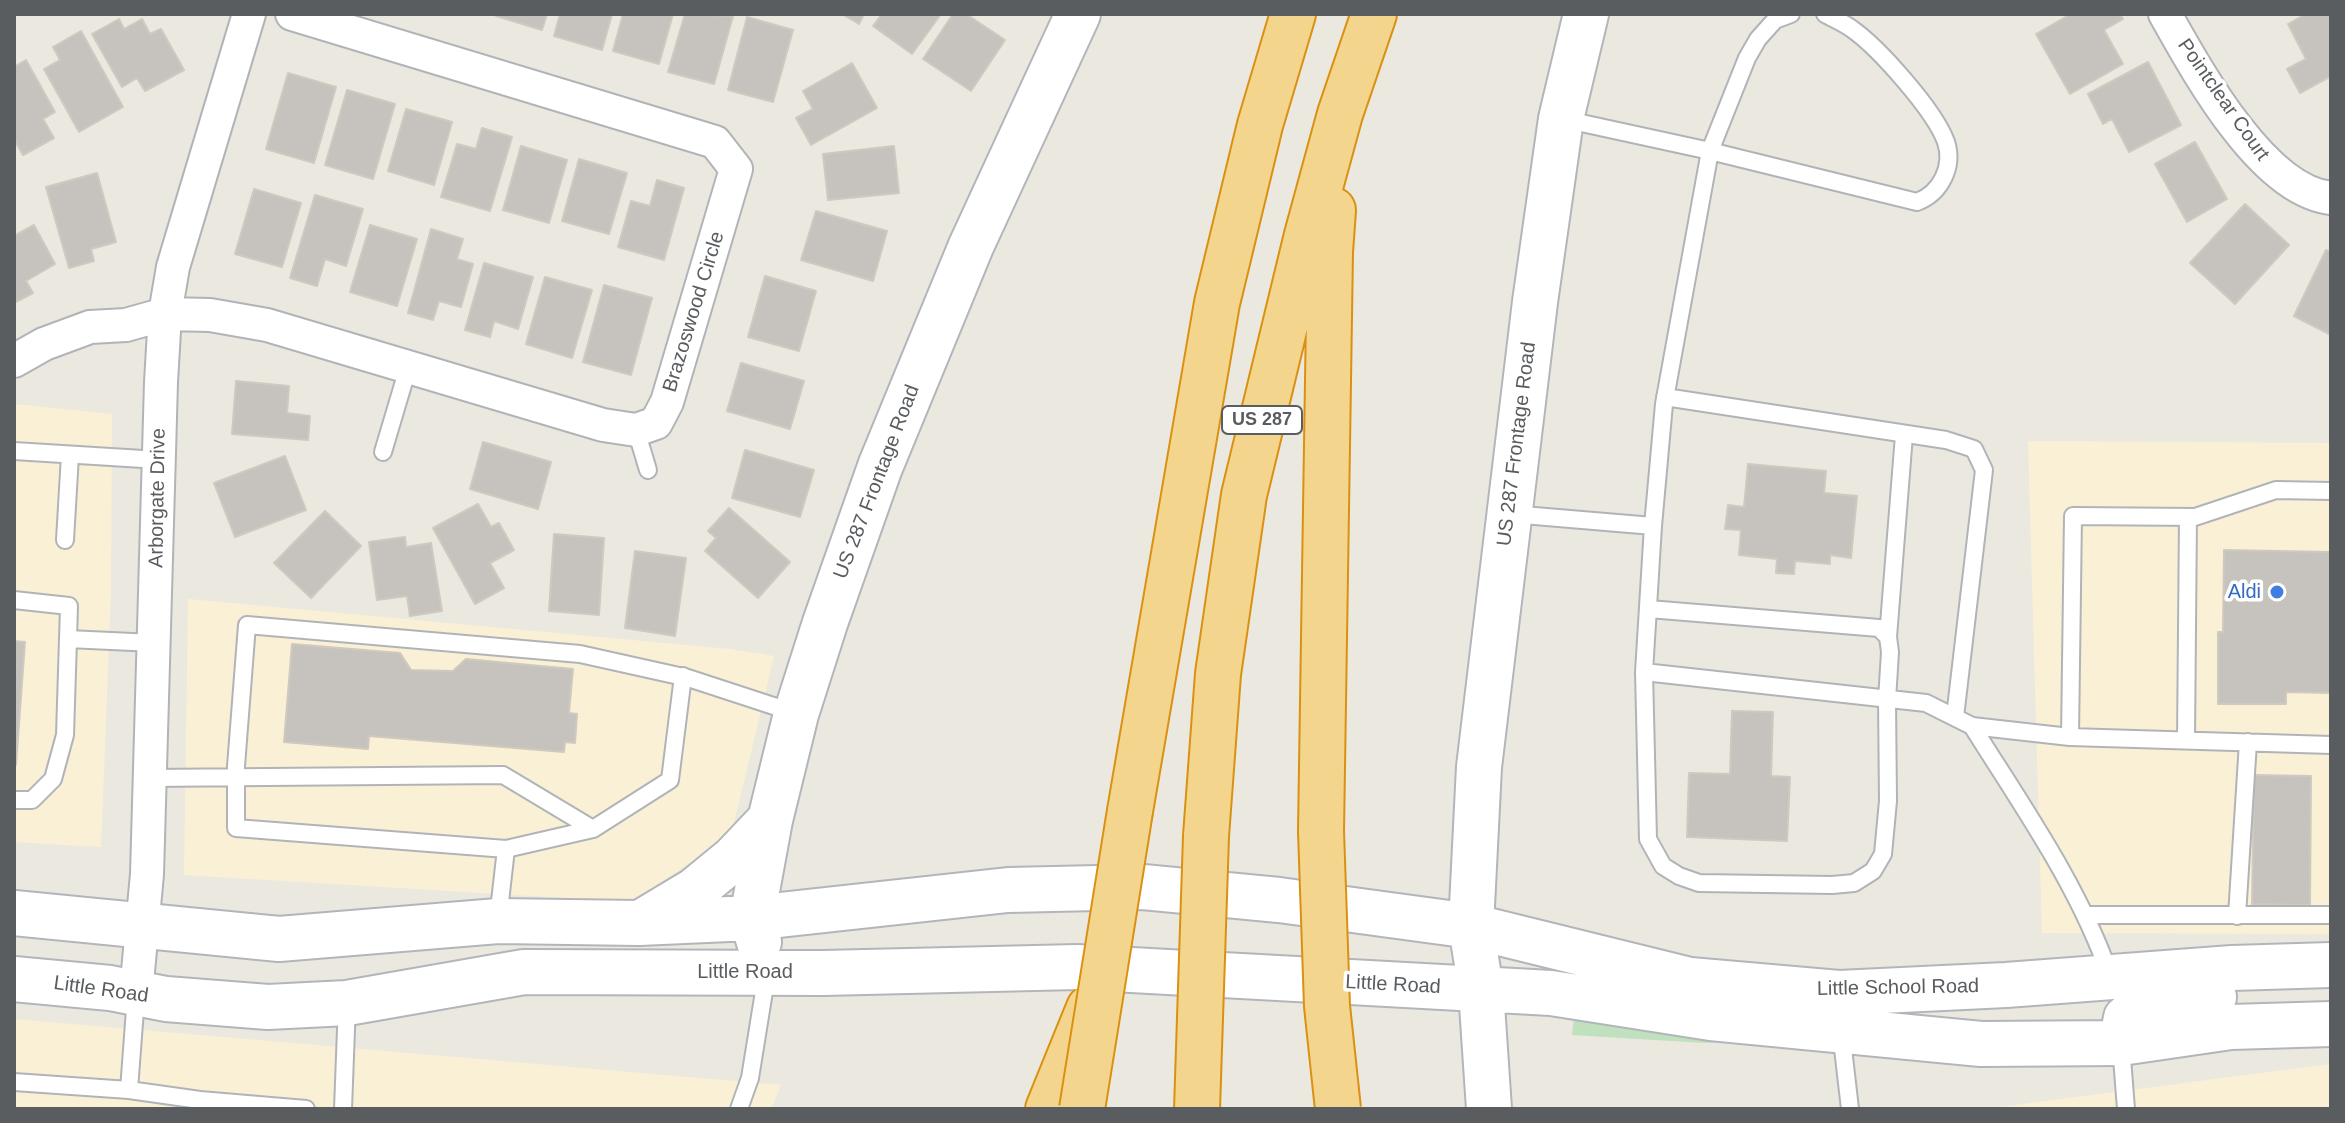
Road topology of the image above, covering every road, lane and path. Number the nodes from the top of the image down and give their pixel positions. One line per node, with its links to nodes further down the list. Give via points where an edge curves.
1 (249, 14): 14 (street, Arborgate Drive, via 173,267)
2 (292, 14): 18 (street, Brazoswood Circle, via 715,142 736,169 728,202 667,402 656,423)
3 (1293, 14): 62 (highway, US 287, bridge, via 1217,303)
4 (1374, 14): 10 (highway, US 287)
5 (1586, 14): 11 (main road, US 287 Frontage Road)
6 (1791, 14): 12 (lane, via 1775,20 1758,39)
7 (1825, 14): 12 (lane, via 1852,29 1929,112 1950,162 1940,185 1917,202)
8 (2165, 14): 13 (street, Pointclear Court, via 2196,70 2261,159 2292,183)
9 (1076, 15): 38 (main road, US 287 Frontage Road, via 971,246 880,467)
10 (1340, 114): 78 (highway, US 287, bridge, via 1244,495 1218,674 1206,836); 79 (highway, bridge, via 1330,252 1321,831 1327,1006)
11 (1561, 119): 12 (lane); 26 (main road, US 287 Frontage Road)
12 (1710, 151): 17 (lane)
13 (2331, 198)
14 (165, 314): 15 (street, via 126,325 90,327); 16 (street, via 267,325); 23 (street, Arborgate Drive)
15 (14, 361)
16 (408, 368): 18 (street); 21 (lane)
17 (1665, 397): 19 (lane); 28 (lane)
18 (636, 430): 24 (lane)
19 (1904, 435): 32 (lane); 39 (lane, via 1974,449 1984,470)
20 (14, 451): 22 (lane)
21 (383, 452)
22 (70, 455): 23 (lane); 29 (lane)
23 (159, 460): 34 (street, Arborgate Drive)
24 (648, 470)
25 (2331, 491): 27 (lane, via 2276,490)
26 (1508, 514): 28 (lane); 58 (main road, US 287 Frontage Road, via 1479,767)
27 (2188, 517): 41 (lane, via 2073,516); 42 (lane)
28 (1653, 526): 31 (lane)
29 (65, 540)
30 (14, 600): 33 (lane, via 69,606)
31 (1649, 609): 32 (lane, via 1879,628); 35 (lane)
32 (1888, 637): 37 (lane)
33 (68, 639): 34 (lane); 47 (lane, via 65,735 53,779 32,800)
34 (154, 643): 46 (street, Arborgate Drive)
35 (1644, 672): 37 (lane); 37 (lane, via 1648,839 1663,866 1699,883 1832,885 1854,883 1873,871 1883,854 1888,801)
36 (683, 676): 38 (lane); 45 (lane, via 580,654 247,625); 49 (lane, via 670,780)
37 (1887, 700): 39 (lane, via 1926,703)
38 (796, 714): 48 (main road, US 287 Frontage Road)
39 (1955, 717): 40 (lane)
40 (1972, 726): 41 (lane); 52 (lane)
41 (2070, 737): 42 (lane)
42 (2186, 740): 43 (lane)
43 (2248, 742): 44 (lane); 54 (lane)
44 (2331, 745)
45 (236, 776): 46 (lane); 49 (lane, via 503,775); 50 (lane, via 236,828)
46 (149, 778): 59 (street, Arborgate Drive)
47 (14, 800)
48 (770, 820): 55 (main road, US 287 Frontage Road); 57 (main road, via 695,890)
49 (593, 829): 50 (lane)
50 (506, 849): 56 (lane)
51 (14, 913): 59 (main road)
52 (2085, 915): 54 (lane); 63 (lane)
53 (2331, 915): 54 (lane)
54 (2237, 916)
55 (752, 918): 57 (main road); 58 (main road, via 1008,890 1143,887); 61 (main road, US 287 Frontage Road)
56 (498, 921): 57 (main road); 59 (main road, via 279,939)
57 (639, 923)
58 (1471, 926): 63 (main road, Little School Road, via 1690,980 1839,993); 65 (main road, US 287 Frontage Road)
59 (142, 927): 66 (street, Arborgate Drive)
60 (2327, 966): 63 (main road, Little School Road); 70 (main road, via 2246,992 2137,1009 2126,1018)
61 (767, 971): 65 (main road, Little Road, via 1077,967); 67 (main road, Little Road, via 524,972); 75 (lane, via 750,1078)
62 (1104, 973): 76 (highway, bridge); 77 (highway, US 287, bridge)
63 (2111, 977): 69 (main road, via 2097,1004 2064,1016 1948,1010)
64 (14, 979): 66 (main road, Little Road)
65 (1481, 990): 69 (main road, Little School Road, via 1551,993 1711,1018); 80 (main road, US 287 Frontage Road)
66 (136, 993): 67 (main road, Little Road, via 268,1007); 72 (lane)
67 (347, 1003): 74 (lane)
68 (2331, 1024): 70 (main road, Little School Road, via 2231,1027)
69 (1841, 1030): 70 (main road, Little School Road, via 1981,1044); 81 (lane)
70 (2121, 1043): 82 (lane)
71 (14, 1082): 72 (lane)
72 (129, 1090): 73 (lane)
73 (306, 1109)
74 (343, 1109)
75 (739, 1109)
76 (1048, 1109)
77 (1082, 1109)
78 (1197, 1109)
79 (1338, 1109)
80 (1489, 1109)
81 (1850, 1109)
82 (2126, 1109)

